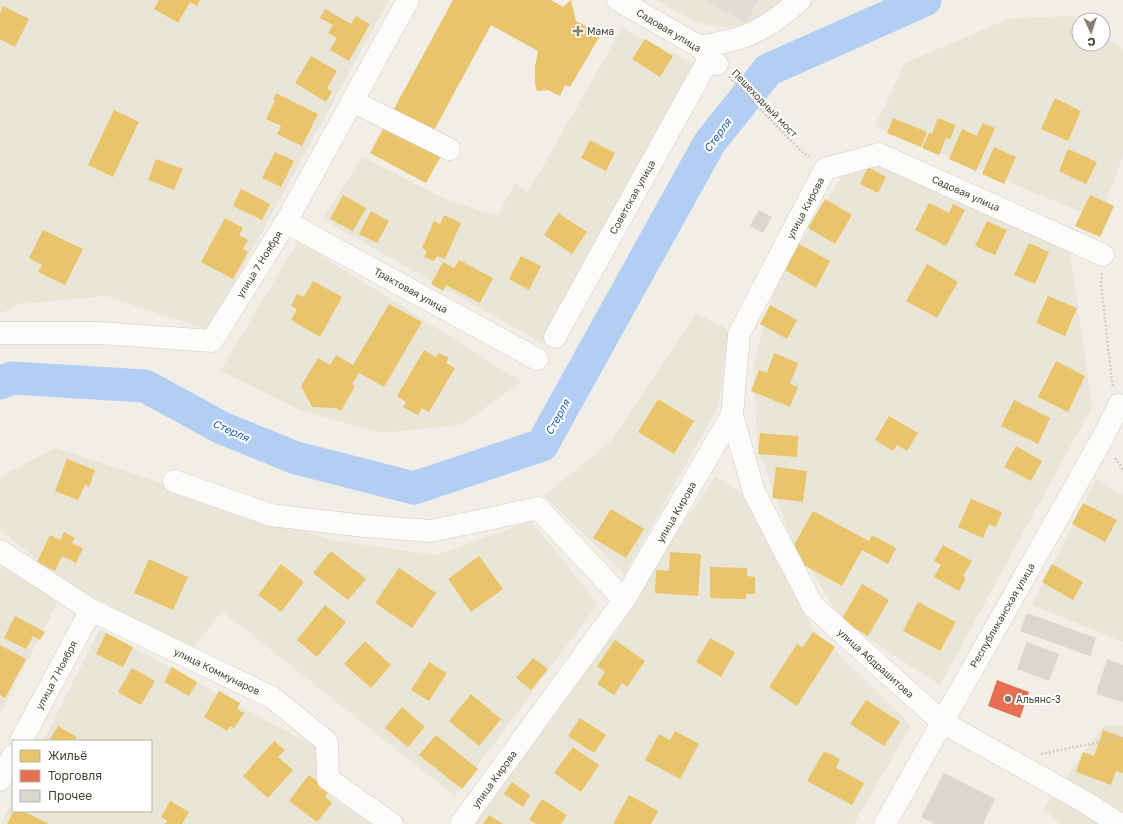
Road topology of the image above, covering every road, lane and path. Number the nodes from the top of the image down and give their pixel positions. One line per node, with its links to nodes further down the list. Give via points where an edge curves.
1 (408, 0): 5 (street, улица 7 Ноября)
2 (618, 0): 4 (street, Садовая улица)
3 (800, 0): 4 (street, via 775,21)
4 (709, 56): 7 (path, Пешеходный мост); 12 (street, Советская улица)
5 (352, 101): 6 (street); 9 (street, улица 7 Ноября)
6 (449, 149)
7 (802, 152)
8 (826, 170): 10 (street, Садовая улица, via 879,154); 15 (street, улица Кирова, via 740,334)
9 (286, 222): 11 (street, улица 7 Ноября, via 212,341 100,333); 13 (street, Трактовая улица)
10 (1103, 255): 14 (path, via 1101,283 1112,382)
11 (0, 333)
12 (555, 337)
13 (537, 359)
14 (1119, 405): 20 (street, Республиканская улица)
15 (732, 415): 18 (street, улица Кирова); 20 (street, улица Абдрашитова, via 754,492 813,606)
16 (174, 482): 18 (street, via 271,514 364,526 431,531 538,508)
17 (0, 551): 19 (street, улица Коммунаров)
18 (624, 600): 27 (street, улица Кирова)
19 (91, 610): 22 (street, улица 7 Ноября); 26 (street, улица Коммунаров, via 273,698 327,742 328,779)
20 (942, 722): 24 (street, улица Абдрашитова); 28 (street, Республиканская улица)
21 (1123, 737): 24 (path)
22 (22, 740)
23 (12, 758): 25 (street)
24 (1012, 761): 29 (street, улица Абдрашитова, via 1086,802)
25 (0, 780)
26 (392, 824)
27 (461, 824)
28 (885, 824)
29 (1119, 824)

